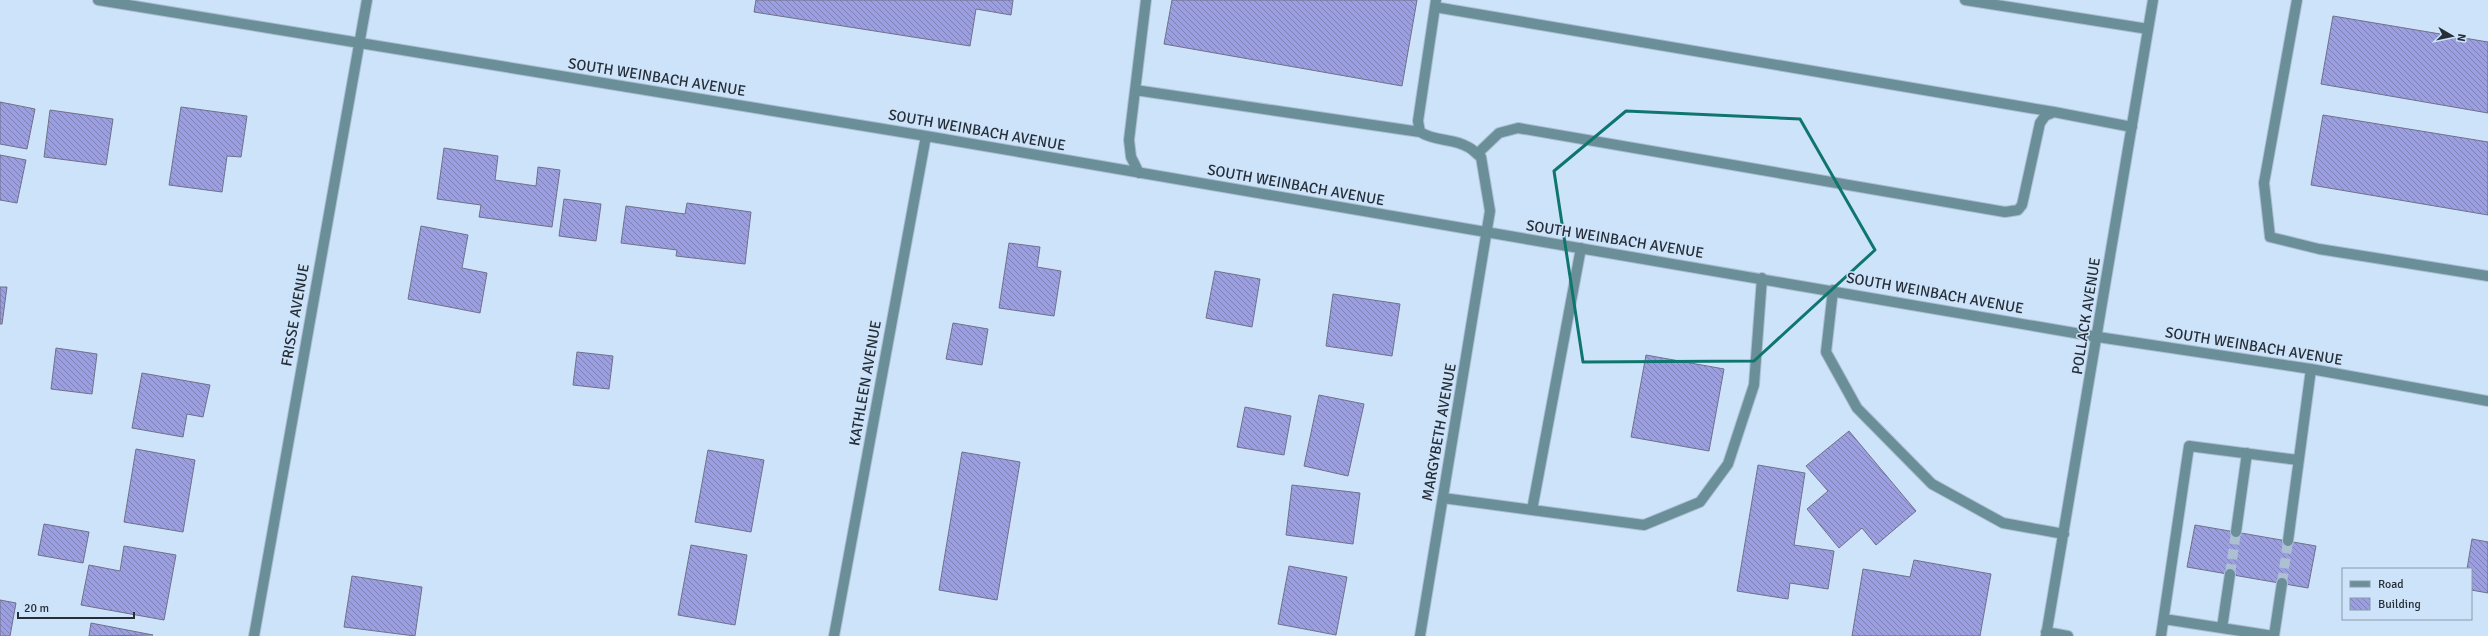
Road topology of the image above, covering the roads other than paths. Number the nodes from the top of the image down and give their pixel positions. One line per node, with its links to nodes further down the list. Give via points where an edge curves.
1 (98, 0): 9 (street, SOUTH WEINBACH AVENUE)
2 (367, 0): 9 (street, FRISSE AVENUE)
3 (1146, 0): 10 (street)
4 (1965, 0): 8 (street)
5 (2153, 0): 8 (street, POLLACK AVENUE)
6 (2297, 0): 19 (street, via 2264,183 2270,237 2319,249)
7 (1436, 3): 11 (street); 13 (street, via 1419,104)
8 (2148, 29): 12 (street, POLLACK AVENUE)
9 (358, 43): 14 (street, SOUTH WEINBACH AVENUE); 37 (street, FRISSE AVENUE)
10 (1135, 90): 13 (street); 16 (street, via 1130,140 1131,157)
11 (2054, 112): 12 (street); 15 (street, via 2045,116 2040,123 2022,205 2018,210 2005,212 1518,128 1499,133)
12 (2132, 127): 22 (street, POLLACK AVENUE)
13 (1420, 132): 15 (street, via 1430,138 1468,146)
14 (926, 136): 16 (street, SOUTH WEINBACH AVENUE); 38 (street, KATHLEEN AVENUE)
15 (1477, 154): 17 (street, MARGYBETH AVENUE, via 1481,157 1490,198)
16 (1139, 173): 17 (street, SOUTH WEINBACH AVENUE)
17 (1488, 233): 18 (street, SOUTH WEINBACH AVENUE); 27 (street, MARGYBETH AVENUE)
18 (1581, 248): 20 (street, SOUTH WEINBACH AVENUE); 28 (street)
19 (2488, 276)
20 (1762, 278): 21 (street, SOUTH WEINBACH AVENUE); 28 (street, via 1754,386 1728,464 1700,502 1644,525)
21 (1833, 290): 22 (street, SOUTH WEINBACH AVENUE); 30 (street, via 1826,352 1857,408 1932,484 2003,523)
22 (2098, 337): 23 (street, SOUTH WEINBACH AVENUE); 30 (street, POLLACK AVENUE)
23 (2311, 369): 24 (street, SOUTH WEINBACH AVENUE); 26 (street)
24 (2488, 401)
25 (2247, 453): 26 (street); 29 (street); 34 (street, via 2189,446)
26 (2298, 460): 31 (street)
27 (1444, 498): 28 (street); 39 (street, MARGYBETH AVENUE)
28 (1532, 510)
29 (2236, 532)
30 (2064, 534): 36 (street, POLLACK AVENUE)
31 (2288, 541)
32 (2230, 574): 35 (street)
33 (2282, 583): 42 (street)
34 (2164, 619): 35 (street); 41 (street)
35 (2222, 628): 42 (street)
36 (2046, 634): 40 (street)
37 (254, 636)
38 (834, 636)
39 (1420, 636)
40 (2068, 636)
41 (2161, 636)
42 (2274, 636)

